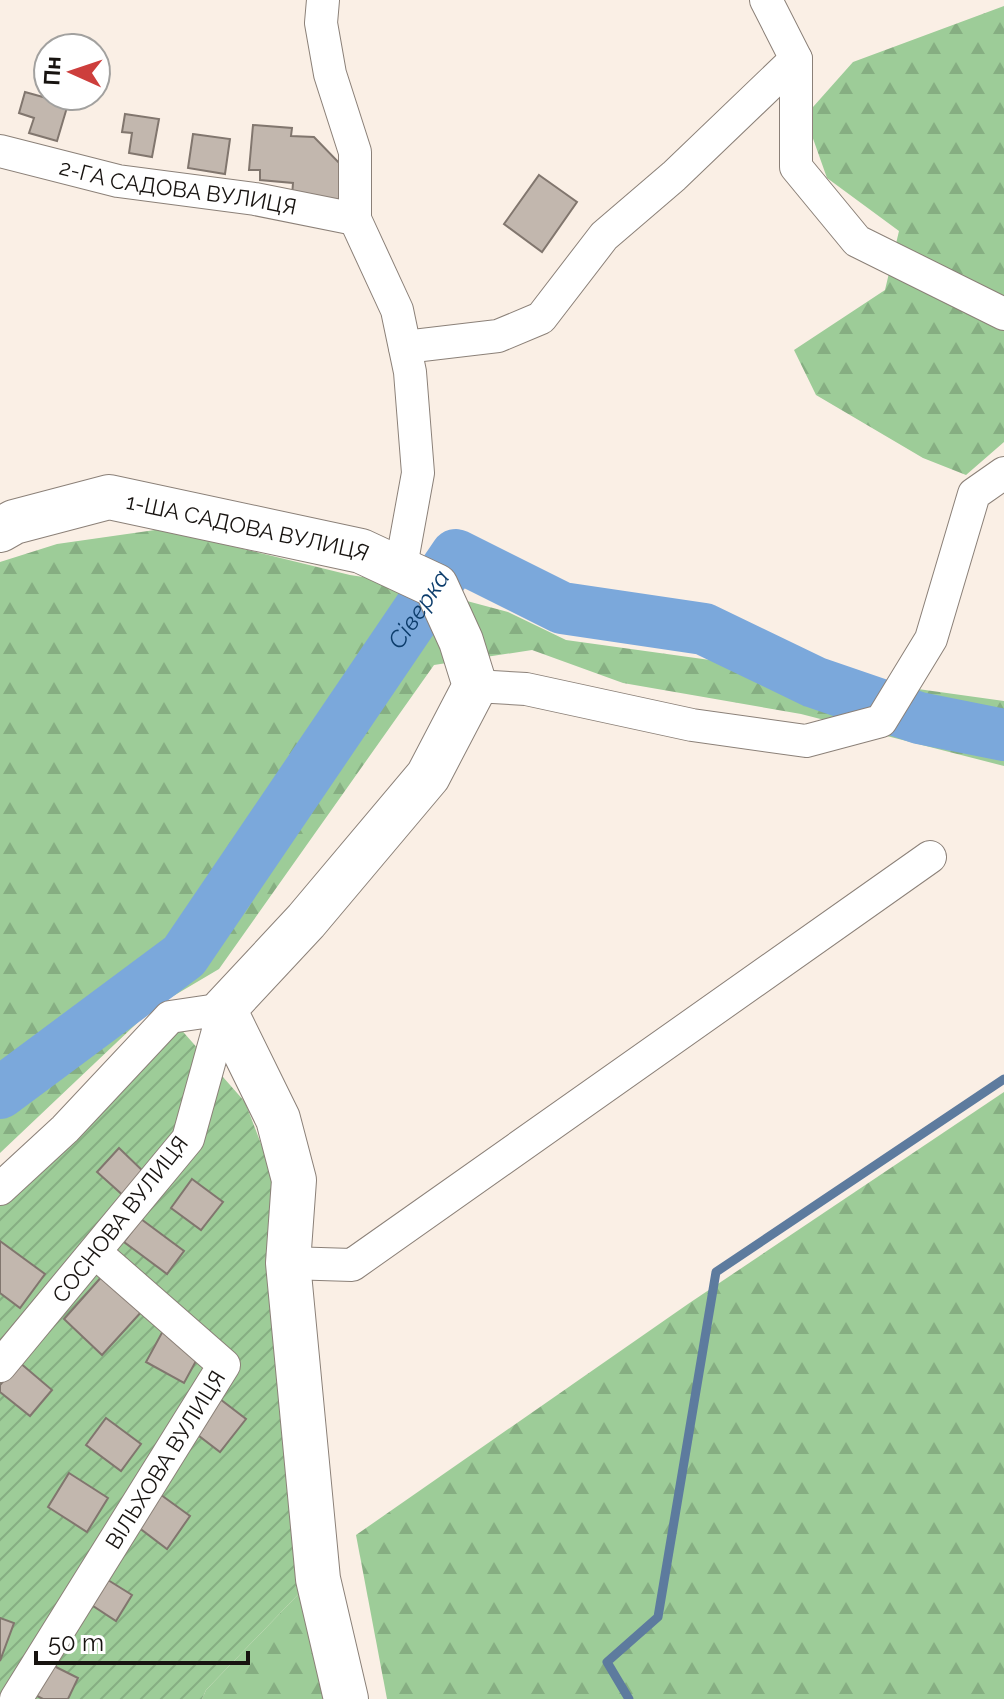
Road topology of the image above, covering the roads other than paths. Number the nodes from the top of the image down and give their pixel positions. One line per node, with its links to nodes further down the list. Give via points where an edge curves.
1 (323, 0): 5 (street, via 321,23 330,74 355,152)
2 (766, 0): 3 (street)
3 (796, 59): 6 (street, via 796,167 857,241); 7 (street, via 604,236 541,318 498,336)
4 (0, 151): 5 (street, 2-ГА САДОВА ВУЛИЦЯ, via 118,181)
5 (355, 219): 7 (street, via 397,310)
6 (1004, 314)
7 (405, 347): 10 (street, via 418,473)
8 (1004, 473): 11 (street, via 974,494 931,639 881,721 806,741 692,725 526,689)
9 (0, 530): 10 (street, 1-ША САДОВА ВУЛИЦЯ, via 109,497 361,551)
10 (400, 572): 11 (street, 1-ША САДОВА ВУЛИЦЯ, via 436,586)
11 (475, 686): 13 (street, via 428,776)
12 (930, 857): 16 (street, via 352,1265)
13 (224, 1009): 14 (street, via 170,1017 65,1129); 15 (street, СОСНОВА ВУЛИЦЯ, via 188,1139); 16 (street, via 278,1119 294,1180)
14 (0, 1189)
15 (96, 1253): 17 (street, СОСНОВА ВУЛИЦЯ); 18 (street, ВІЛЬХОВА ВУЛИЦЯ, via 224,1365)
16 (288, 1263): 19 (street, via 318,1579)
17 (0, 1366)
18 (16, 1699)
19 (346, 1699)

